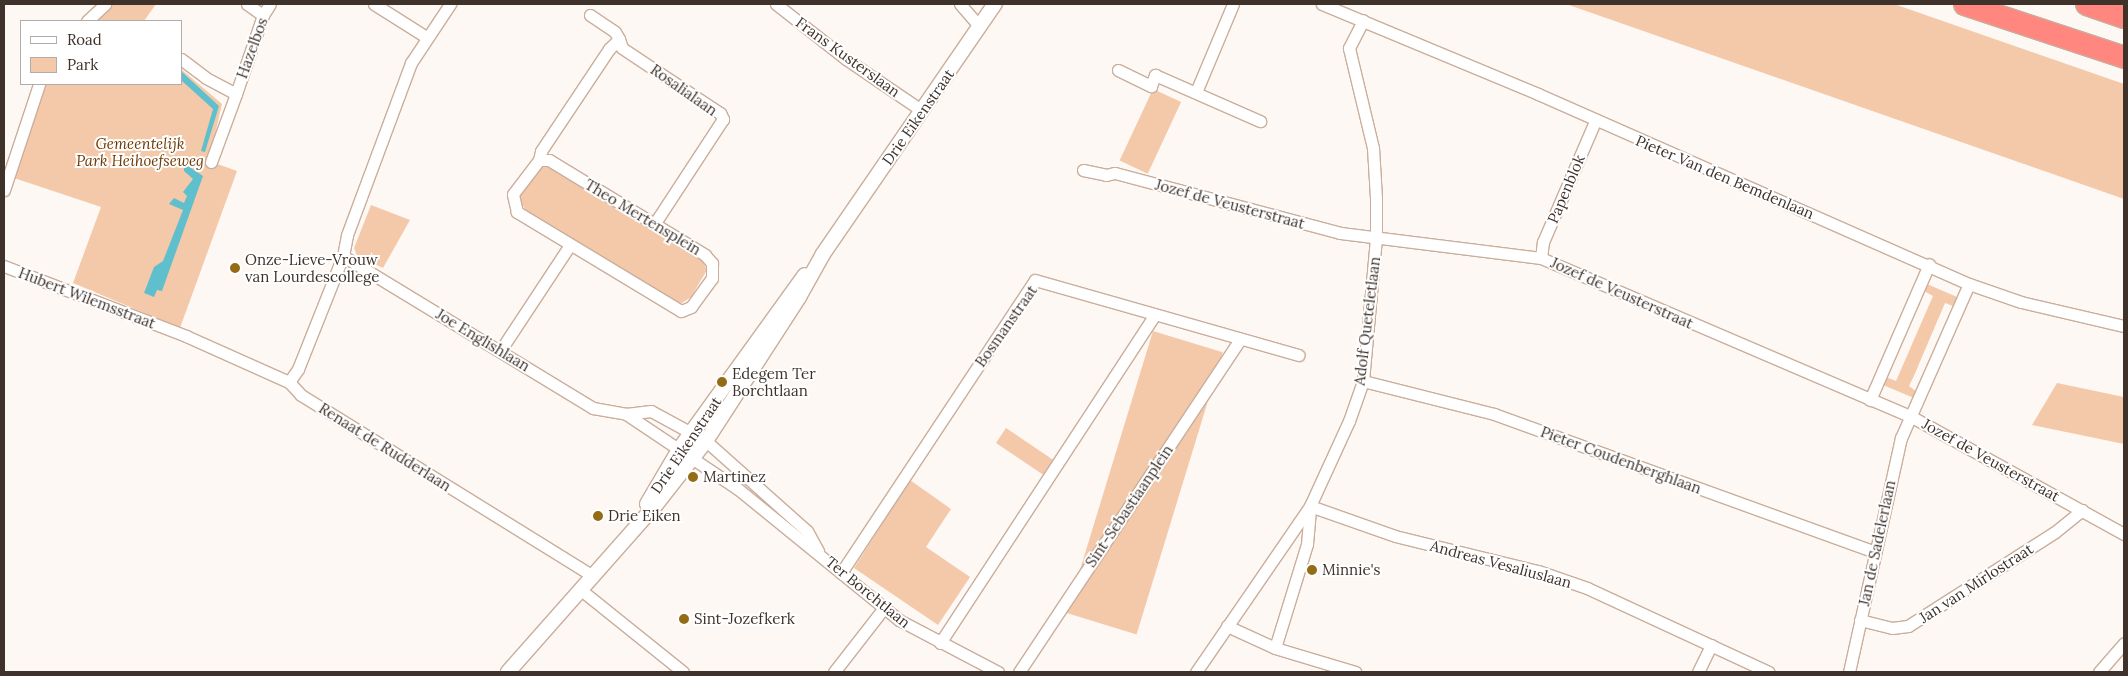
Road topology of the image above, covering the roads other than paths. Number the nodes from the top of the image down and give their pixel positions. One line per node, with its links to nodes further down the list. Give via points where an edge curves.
1 (105, 4): 16 (street)
2 (247, 4): 13 (street)
3 (270, 4): 13 (street, Hazelbos)
4 (374, 4): 19 (street)
5 (450, 4): 19 (street)
6 (776, 4): 27 (street, Frans Kusterslaan, via 846,59)
7 (960, 4): 18 (street)
8 (995, 4): 18 (street, Drie Eikenstraat)
9 (1233, 4): 25 (street)
10 (1964, 4): 21 (highway)
11 (2086, 4): 15 (highway)
12 (1327, 6): 17 (street, Pieter Van den Bemdenlaan)
13 (263, 15): 26 (street, Hazelbos)
14 (590, 15): 20 (street, Rosalialaan, via 615,32)
15 (2124, 17)
16 (87, 20)
17 (1364, 20): 29 (street, Pieter Van den Bemdenlaan); 35 (street, Adolf Queteletlaan, via 1349,48 1373,148)
18 (980, 27): 27 (street, Drie Eikenstraat)
19 (426, 37): 38 (street, via 411,63 347,235)
20 (619, 39): 30 (street, via 598,64 541,151); 34 (street, Rosalialaan, via 622,48 720,113 723,119)
21 (2124, 57)
22 (182, 60): 26 (street, Hazelbos, via 206,78)
23 (1118, 70): 25 (street, via 1151,86 1155,75)
24 (39, 85): 33 (street)
25 (1196, 92): 28 (street)
26 (236, 94): 31 (street, Hazelbos)
27 (921, 110): 37 (street, Drie Eikenstraat)
28 (1260, 121)
29 (1595, 121): 39 (street, Papenblok, via 1543,242); 40 (street, Pieter Van den Bemdenlaan)
30 (539, 160): 34 (street, Theo Mertensplein, via 549,160); 36 (street, Theo Mertensplein, via 513,194 513,203 517,212)
31 (210, 162)
32 (1083, 170): 35 (street, Jozef de Veusterstraat, via 1106,175 1115,173 1340,233)
33 (4, 190)
34 (655, 224): 36 (street, Theo Mertensplein, via 705,255 712,263 712,278 691,307 681,311)
35 (1376, 238): 39 (street, Jozef de Veusterstraat); 49 (street, Adolf Queteletlaan)
36 (570, 245): 47 (street)
37 (823, 254): 54 (street, Drie Eikenstraat, via 788,295); 55 (street, Drie Eikenstraat)
38 (343, 256): 47 (street, Joe Englishlaan); 50 (street, via 298,369)
39 (1541, 258): 51 (street, Jozef de Veusterstraat)
40 (1929, 264): 42 (street, Pieter Van den Bemdenlaan); 51 (street)
41 (4, 266): 45 (street, Hubert Wilemsstraat)
42 (1969, 284): 44 (street, Pieter Van den Bemdenlaan, via 2022,302); 53 (street, Jan de Sadelerlaan)
43 (1154, 316): 46 (street, Bosmanstraat); 64 (street, Bosmanstraat, via 1035,280); 70 (street)
44 (2124, 326)
45 (171, 330): 50 (street, Renaat de Rudderlaan)
46 (1240, 339): 48 (street, Bosmanstraat); 78 (street, Sint-Sebastiaanplein)
47 (500, 351): 52 (street, Joe Englishlaan, via 593,408)
48 (1299, 354)
49 (1363, 381): 58 (street, Adolf Queteletlaan, via 1349,421); 63 (street, Pieter Coudenberghlaan, via 1494,414)
50 (289, 382): 65 (street, Renaat de Rudderlaan, via 301,395)
51 (1870, 400): 53 (street, Jozef de Veusterstraat)
52 (626, 414): 54 (street, Joe Englishlaan, via 651,410); 56 (street, Joe Englishlaan)
53 (1912, 417): 59 (street, Jozef de Veusterstraat); 63 (street, Jan de Sadelerlaan, via 1901,438)
54 (691, 432): 55 (street, Ter Borchtlaan); 56 (street, Drie Eikenstraat)
55 (706, 441): 57 (street, Drie Eikenstraat); 62 (street, Ter Borchtlaan, via 808,531)
56 (680, 448): 57 (street, Ter Borchtlaan); 60 (street, Drie Eikenstraat)
57 (694, 457): 60 (street, Drie Eikenstraat, via 655,506); 62 (street, Ter Borchtlaan)
58 (1310, 506): 69 (street, Adolf Queteletlaan); 72 (street, Andreas Vesaliuslaan, via 1395,536 1538,571 1587,588); 73 (street, via 1308,544)
59 (2082, 510): 61 (street, Jozef de Veusterstraat); 68 (street, Jan van Mirlostraat, via 2055,532 1908,626 1892,628)
60 (642, 517): 65 (street, Drie Eikenstraat)
61 (2124, 534)
62 (818, 551): 64 (street, Ter Borchtlaan)
63 (1875, 552): 68 (street, Jan de Sadelerlaan)
64 (841, 573): 67 (street, Ter Borchtlaan)
65 (593, 576): 66 (street, Drie Eikenstraat)
66 (582, 590): 74 (street, Drie Eikenstraat); 75 (street)
67 (883, 608): 70 (street, Ter Borchtlaan); 76 (street)
68 (1860, 620): 83 (street, Jan de Sadelerlaan)
69 (1227, 626): 73 (street); 79 (street, Adolf Queteletlaan)
70 (940, 643): 77 (street, Ter Borchtlaan)
71 (2124, 643): 84 (street)
72 (1711, 645): 81 (street); 82 (street, Andreas Vesaliuslaan)
73 (1275, 648): 80 (street)
74 (508, 672)
75 (683, 672)
76 (834, 672)
77 (998, 672)
78 (1018, 672)
79 (1196, 672)
80 (1355, 672)
81 (1698, 672)
82 (1769, 672)
83 (1849, 672)
84 (2099, 672)

